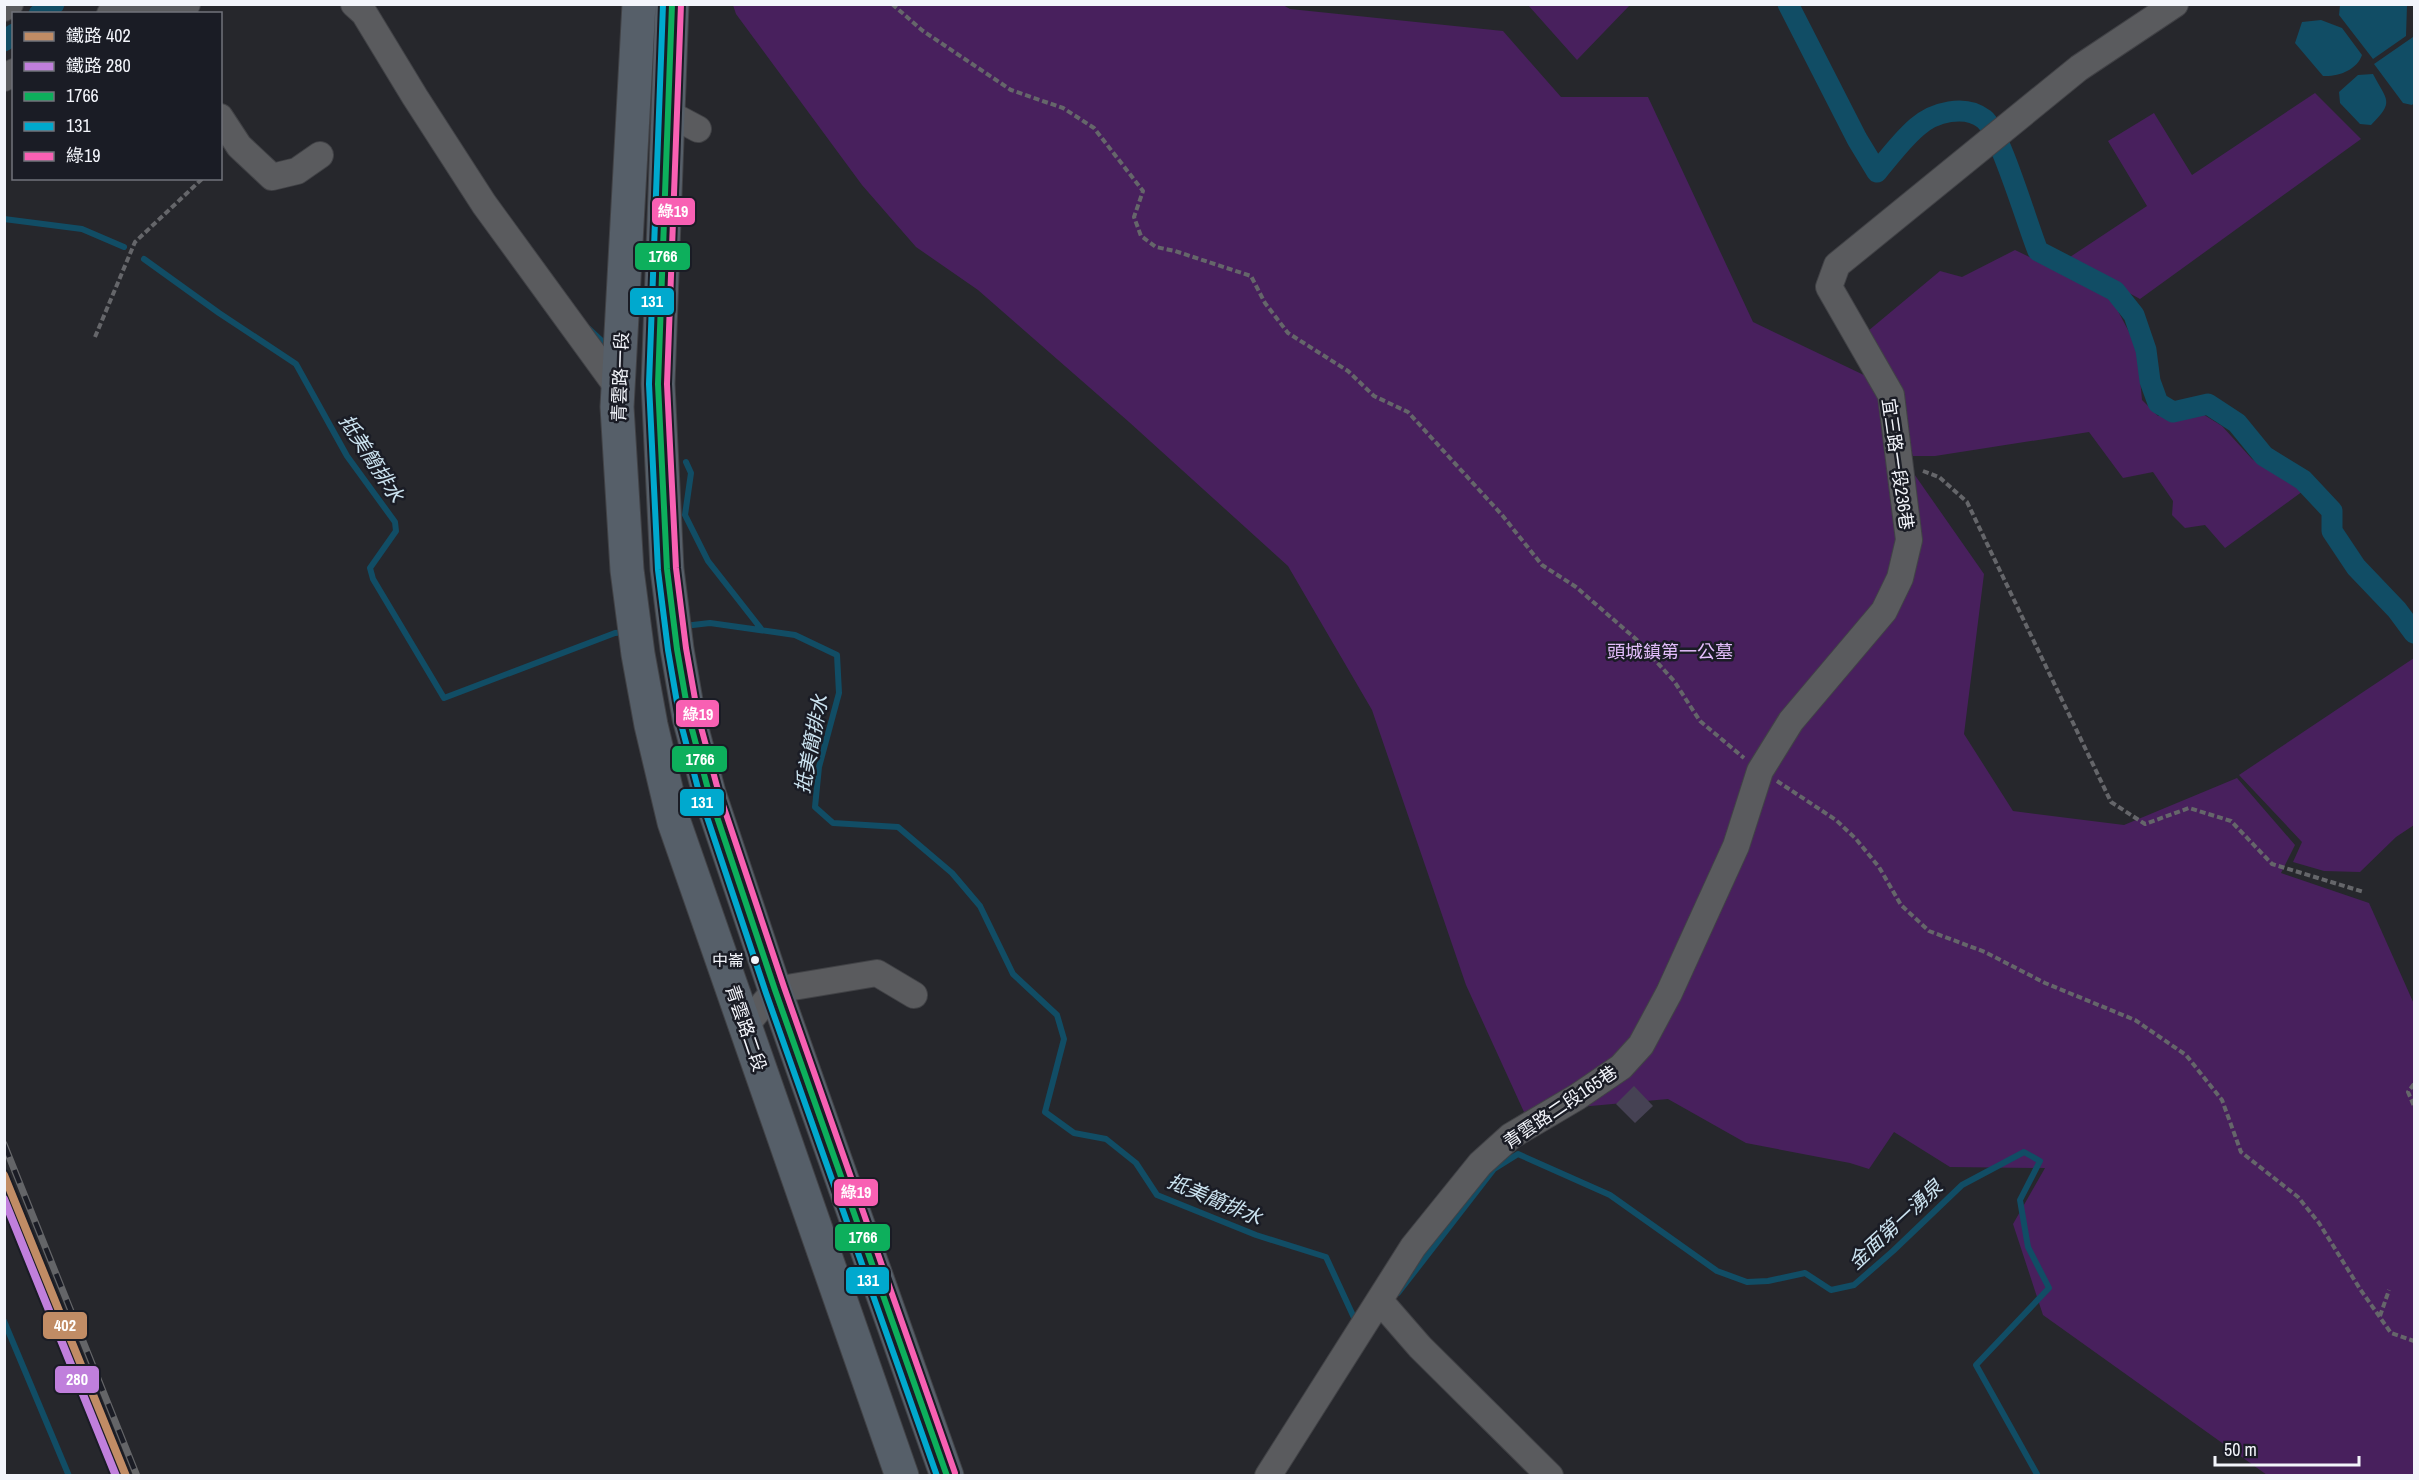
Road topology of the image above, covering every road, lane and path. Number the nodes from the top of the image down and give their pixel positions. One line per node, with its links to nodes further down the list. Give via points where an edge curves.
1 (10, 4): 7 (lane)
2 (354, 4): 16 (lane, via 364,13 484,204)
3 (639, 4): 16 (main road, 青雲路一段)
4 (672, 4): 10 (main road)
5 (892, 4): 19 (path, via 923,31 1011,90 1063,108 1095,128 1143,191 1134,217 1141,236 1156,247 1251,276 1288,333 1348,371 1374,396 1408,412 1542,565 1576,587 1637,640 1674,681 1700,721)
6 (2175, 4): 17 (lane, 宜三路一段236巷, via 2079,68 1837,265 1829,287 1891,395)
7 (4, 8)
8 (116, 12): 9 (lane)
9 (155, 12)
10 (668, 113): 12 (lane); 21 (main road, via 658,384 667,569 689,717 709,793)
11 (222, 120): 13 (lane, via 239,146 272,177 297,171)
12 (698, 129)
13 (320, 155)
14 (201, 180): 15 (path, via 135,242)
15 (95, 337)
16 (618, 388): 18 (main road, 青雲路一段)
17 (1900, 462): 19 (lane, 宜三路一段236巷, via 1909,540 1900,578 1884,611 1791,721); 20 (path, via 1939,477 1967,502 2111,802 2145,824 2189,808 2231,821 2271,864)
18 (627, 570): 23 (main road, 青雲路二段, via 651,725 674,822)
19 (1760, 771): 27 (lane, 青雲路二段165巷, via 1736,846 1641,1045 1621,1067 1511,1136 1480,1164 1413,1247); 28 (path, via 1812,803 1856,839 1879,867 1901,905 1929,931 2135,1020 2186,1055 2222,1100 2241,1152 2298,1197)
20 (2364, 892)
21 (775, 990): 22 (lane, via 877,973); 23 (lane); 31 (main road)
22 (914, 995)
23 (745, 1026): 30 (main road, 青雲路二段)
24 (2415, 1084): 25 (path, via 2408,1092)
25 (2415, 1106)
26 (2389, 1290): 28 (path)
27 (1380, 1301): 32 (lane, 青雲路二段165巷); 33 (lane, via 1441,1369)
28 (2380, 1317): 29 (path, via 2391,1333)
29 (2415, 1341)
30 (902, 1476)
31 (947, 1476)
32 (1268, 1476)
33 (1550, 1476)

